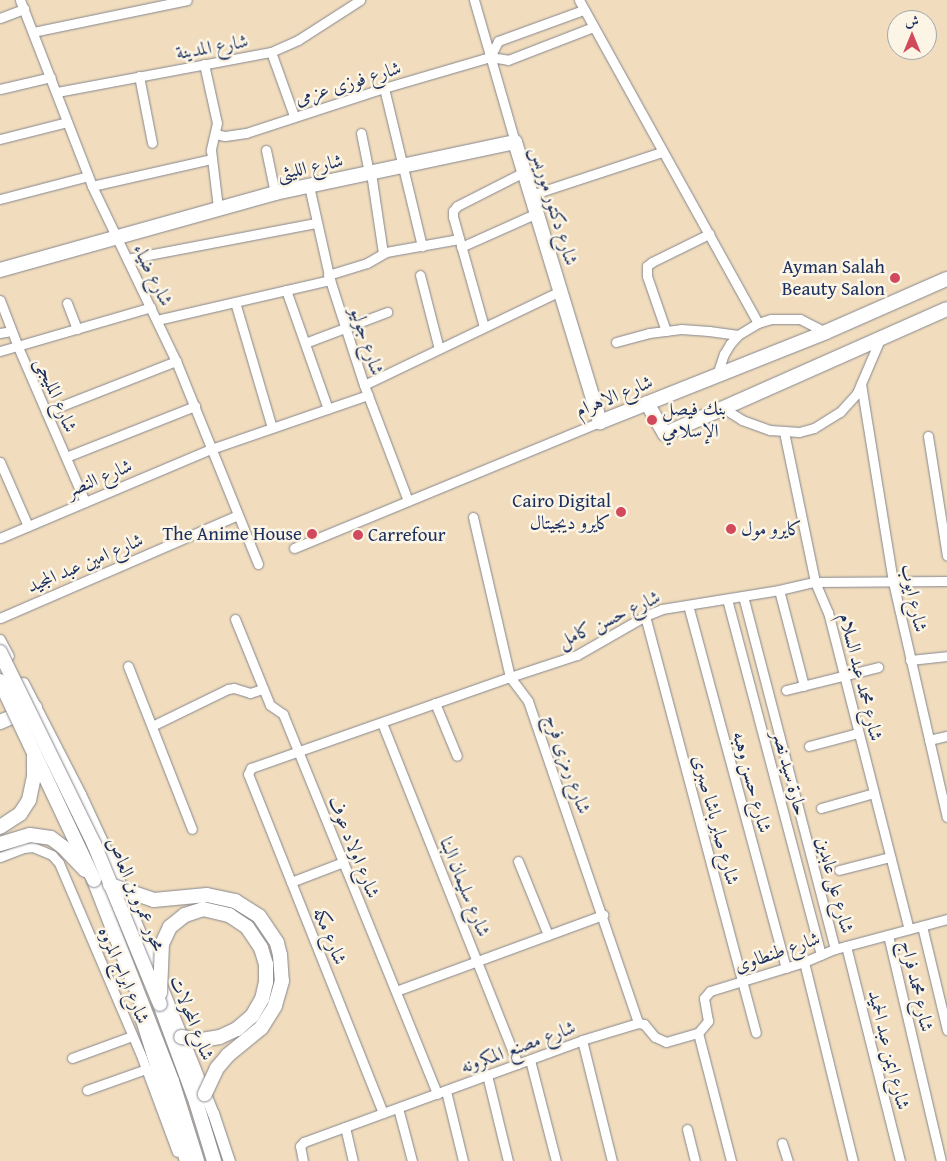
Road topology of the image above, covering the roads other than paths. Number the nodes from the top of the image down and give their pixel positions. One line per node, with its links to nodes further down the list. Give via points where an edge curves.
1 (20, 0): 6 (street, شارع ضياء)
2 (187, 0): 10 (street)
3 (360, 0): 11 (street, شارع المدينة, via 298,40)
4 (474, 0): 12 (street, شارع دكتور موريس)
5 (579, 0): 7 (street)
6 (24, 9): 8 (street); 10 (street, شارع ضياء)
7 (583, 10): 9 (street); 12 (street, via 498,41)
8 (0, 18)
9 (593, 28): 12 (street, شارع فوزى عزمى, via 508,60); 27 (street)
10 (33, 32): 15 (street, شارع ضياء)
11 (271, 52): 13 (street, شارع المدينة); 19 (street)
12 (490, 57): 17 (street, شارع فوزى عزمى); 24 (street, شارع دكتور موريس)
13 (204, 64): 14 (street, شارع المدينة); 22 (street, via 217,123)
14 (139, 76): 18 (street, شارع المدينة); 25 (street)
15 (51, 77): 16 (street); 18 (street, شارع ضياء)
16 (0, 88)
17 (384, 88): 19 (street, شارع فوزى عزمى); 29 (street)
18 (57, 92): 20 (street, شارع ضياء)
19 (294, 116): 22 (street, شارع فوزى عزمى, via 240,134)
20 (67, 122): 23 (street); 32 (street, شارع ضياء)
21 (361, 133): 31 (street)
22 (216, 134): 28 (street)
23 (0, 139)
24 (515, 142): 29 (main road, شارع الليثى); 30 (main road, شارع دكتور موريس)
25 (152, 143)
26 (266, 150): 35 (street)
27 (662, 152): 36 (street); 41 (street)
28 (212, 159): 33 (street); 38 (street)
29 (402, 166): 31 (main road, شارع الليثى); 44 (street)
30 (524, 172): 36 (main road, شارع دكتور موريس); 43 (street, via 455,208 453,217)
31 (370, 173): 34 (main road, شارع الليثى); 45 (street)
32 (88, 176): 33 (street, شارع ضياء); 37 (street)
33 (92, 186): 42 (street, شارع ضياء)
34 (309, 186): 35 (main road, شارع الليثى); 40 (street, شارع جوليو)
35 (275, 193): 38 (main road, شارع الليثى)
36 (531, 195): 39 (main road, شارع دكتور موريس)
37 (0, 199)
38 (218, 208): 42 (main road, شارع الليثى)
39 (537, 213): 43 (street); 52 (main road, شارع دكتور موريس)
40 (316, 223): 46 (street); 49 (street, شارع جوليو)
41 (709, 234): 60 (street); 64 (street, via 647,266 647,276)
42 (116, 237): 46 (street, شارع ضياء); 47 (main road, شارع الليثى)
43 (460, 243): 44 (street); 62 (street)
44 (422, 246): 45 (street)
45 (383, 253): 49 (street, via 367,263)
46 (127, 260): 56 (street, شارع ضياء)
47 (0, 270)
48 (420, 275): 73 (street)
49 (329, 277): 51 (street); 61 (street, شارع جوليو)
50 (947, 279): 66 (main road, شارع الاهرام)
51 (286, 290): 54 (street); 71 (street)
52 (560, 291): 62 (street); 85 (main road, شارع دكتور موريس)
53 (0, 300): 65 (street, شارع المليجى)
54 (235, 302): 59 (street); 86 (street)
55 (67, 303): 63 (street)
56 (151, 307): 59 (street, شارع ضياء); 63 (street)
57 (947, 309): 69 (main road)
58 (386, 312): 61 (street)
59 (157, 320): 75 (street, شارع ضياء)
60 (758, 323): 66 (street, via 786,317 800,319); 68 (street)
61 (345, 328): 71 (street); 78 (street, شارع جوليو)
62 (484, 328): 73 (street)
63 (76, 329): 72 (street)
64 (666, 330): 68 (street); 70 (street)
65 (11, 331): 67 (street); 72 (street, شارع المليجى)
66 (826, 332): 76 (main road, شارع الاهرام)
67 (0, 333)
68 (738, 335): 76 (street, via 724,354)
69 (880, 339): 77 (street); 82 (main road)
70 (616, 342)
71 (305, 343): 83 (street)
72 (18, 347): 74 (street); 84 (street, شارع المليجى)
73 (439, 349): 78 (street)
74 (0, 351)
75 (176, 361): 81 (street, شارع ضياء); 84 (street)
76 (717, 375): 80 (main road, شارع الاهرام)
77 (861, 384): 87 (street, via 851,401 828,422 799,432); 103 (street, شارع ايوب)
78 (364, 385): 79 (street, شارع جوليو)
79 (368, 395): 83 (street, شارع النصر); 92 (street, شارع جوليو)
80 (647, 403): 82 (main road, via 665,434); 85 (main road, شارع الاهرام)
81 (195, 406): 89 (street, شارع ضياء); 90 (street)
82 (723, 408): 87 (street, via 749,423)
83 (328, 409): 86 (street, شارع النصر)
84 (46, 412): 90 (street, شارع المليجى)
85 (600, 422): 92 (street, شارع الاهرام)
86 (272, 428): 89 (street, شارع النصر)
87 (784, 432): 102 (street, شارع محمد عبد السلام)
88 (928, 436): 99 (street)
89 (211, 449): 93 (street, شارع النصر); 94 (street, شارع ضياء)
90 (66, 457): 93 (street, شارع المليجى)
91 (0, 462): 96 (street)
92 (408, 501): 98 (street, شارع الاهرام)
93 (85, 502): 96 (street, شارع النصر)
94 (238, 515): 100 (street, شارع ضياء); 109 (street, شارع امين عبد المجيد)
95 (473, 516): 119 (street, شارع رمزى فرج)
96 (28, 526): 97 (street, شارع النصر)
97 (0, 538)
98 (294, 548)
99 (947, 556)
100 (258, 564)
101 (947, 581): 103 (street, شارع حسن كامل)
102 (815, 582): 103 (street, شارع حسن كامل); 104 (street, شارع حسن كامل); 118 (street, شارع محمد عبد السلام, via 828,612)
103 (893, 582): 114 (street, شارع ايوب)
104 (779, 590): 105 (street, شارع حسن كامل); 121 (street)
105 (742, 596): 106 (street, شارع حسن كامل); 158 (street, شارع على عابدين)
106 (727, 599): 107 (street, شارع حسن كامل); 159 (street, حارة سيد نصر)
107 (688, 605): 108 (street, شارع حسن كامل, via 662,609); 162 (street, شارع حسن وهبه)
108 (645, 616): 119 (street, شارع حسن كامل, via 577,656); 163 (street, شارع صابر باشا صبرى)
109 (0, 618)
110 (235, 619): 122 (street, شارع اولاد عوف)
111 (0, 639): 117 (street)
112 (0, 652): 150 (main road, محور عمرو بن العاص, bridge, via 94,844)
113 (947, 656): 114 (street)
114 (910, 660): 131 (street, شارع ايوب)
115 (128, 666): 128 (street)
116 (878, 667): 118 (street)
117 (17, 672): 120 (main road); 125 (street, شارع المحولات)
118 (844, 675): 121 (street); 129 (street, شارع محمد عبد السلام)
119 (510, 677): 124 (street, شارع حسن كامل); 151 (street, شارع رمزى فرج, via 528,701)
120 (0, 682): 133 (main road, محور عمرو بن العاص, bridge)
121 (804, 686): 123 (street)
122 (262, 688): 128 (street, via 250,693 228,689); 134 (street, شارع اولاد عوف, via 270,705 283,714)
123 (786, 690)
124 (436, 703): 127 (street, شارع حسن كامل); 135 (street)
125 (35, 707): 126 (main road); 171 (street, شارع المحولات, via 107,852)
126 (5, 720): 187 (street, via 78,855 120,958)
127 (382, 723): 134 (street, شارع حسن كامل); 160 (street, شارع سليمان البنا)
128 (152, 726): 141 (street)
129 (858, 733): 132 (street); 137 (street, شارع محمد عبد السلام)
130 (947, 736): 131 (street)
131 (929, 740): 139 (street, شارع ايوب)
132 (809, 746)
133 (34, 750): 140 (main road, bridge, via 34,777 29,800 20,814); 148 (main road, محور عمرو بن العاص, bridge)
134 (299, 752): 136 (street, شارع حسن كامل); 146 (street, شارع اولاد عوف)
135 (457, 756)
136 (248, 771): 149 (street, شارع مكه)
137 (874, 793): 138 (street); 143 (street, شارع محمد عبد السلام)
138 (821, 808)
139 (947, 817)
140 (0, 827)
141 (192, 828)
142 (0, 844): 148 (main road, bridge, via 30,835 50,838)
143 (890, 856): 147 (street); 154 (street, شارع محمد عبد السلام)
144 (0, 857): 170 (street, شارع ابراج المروه, via 33,847 52,855 59,863)
145 (518, 861): 155 (street)
146 (343, 862): 149 (street); 164 (street, شارع اولاد عوف)
147 (839, 870)
148 (94, 880): 188 (main road, محور عمرو بن العاص, via 172,1081)
149 (291, 882): 182 (street, شارع مكه)
150 (110, 885): 165 (main road, محور عمرو بن العاص, bridge); 180 (main road, bridge, via 154,900 208,895 226,898 259,916 277,942 282,981 275,1006 261,1028 217,1068)
151 (603, 914): 155 (street); 166 (street, شارع رمزى فرج)
152 (947, 919): 153 (street, شارع طنطاوى)
153 (922, 926): 154 (street, شارع طنطاوى); 167 (street)
154 (909, 929): 156 (street, شارع طنطاوى)
155 (548, 935): 160 (street)
156 (888, 935): 157 (street, شارع طنطاوى); 203 (street, شارع محمد فراج)
157 (846, 946): 158 (street, شارع طنطاوى); 202 (street, شارع ايمن عبد الحميد)
158 (835, 949): 159 (street, شارع طنطاوى)
159 (821, 955): 161 (street, شارع طنطاوى)
160 (478, 962): 164 (street); 175 (street, شارع سليمان البنا)
161 (804, 962): 162 (street, شارع طنطاوى); 201 (street)
162 (786, 968): 163 (street, شارع طنطاوى)
163 (742, 982): 168 (street, شارع صابر باشا صبرى); 169 (street, شارع طنطاوى, via 706,994 708,1021)
164 (396, 991): 179 (street, شارع اولاد عوف)
165 (160, 1004): 171 (main road, bridge, via 162,944 177,921 193,912 211,910 229,915 247,927 261,948 266,964 266,982 258,1008 238,1029 220,1037 200,1040); 189 (main road, محور عمرو بن العاص)
166 (638, 1023): 169 (street, via 644,1024 655,1037 666,1042); 172 (street, شارع مصنع المكرونه)
167 (947, 1030)
168 (756, 1032)
169 (698, 1033): 199 (street)
170 (132, 1036): 173 (street); 176 (street, شارع ابراج المروه)
171 (181, 1037): 180 (street, شارع المحولات)
172 (582, 1040): 174 (street, شارع مصنع المكرونه); 197 (street)
173 (72, 1058)
174 (530, 1060): 175 (street, شارع مصنع المكرونه); 196 (street)
175 (518, 1064): 177 (street, شارع مصنع المكرونه)
176 (146, 1069): 178 (street); 186 (street, شارع ابراج المروه)
177 (488, 1075): 179 (street, شارع مصنع المكرونه); 195 (street)
178 (87, 1090)
179 (441, 1092): 181 (street, شارع مصنع المكرونه); 194 (street, شارع اولاد عوف)
180 (205, 1094): 190 (street, شارع المحولات)
181 (398, 1108): 182 (street, شارع مصنع المكرونه); 193 (street)
182 (383, 1113): 183 (street, شارع مصنع المكرونه)
183 (345, 1127): 191 (street, شارع مصنع المكرونه, via 304,1142 300,1146); 192 (street)
184 (687, 1129): 198 (street)
185 (782, 1143): 200 (street)
186 (181, 1161)
187 (185, 1161)
188 (197, 1161)
189 (214, 1161)
190 (229, 1161)
191 (303, 1161)
192 (353, 1161)
193 (412, 1161)
194 (463, 1161)
195 (508, 1161)
196 (556, 1161)
197 (612, 1161)
198 (695, 1161)
199 (731, 1161)
200 (788, 1161)
201 (853, 1161)
202 (900, 1161)
203 (941, 1161)

